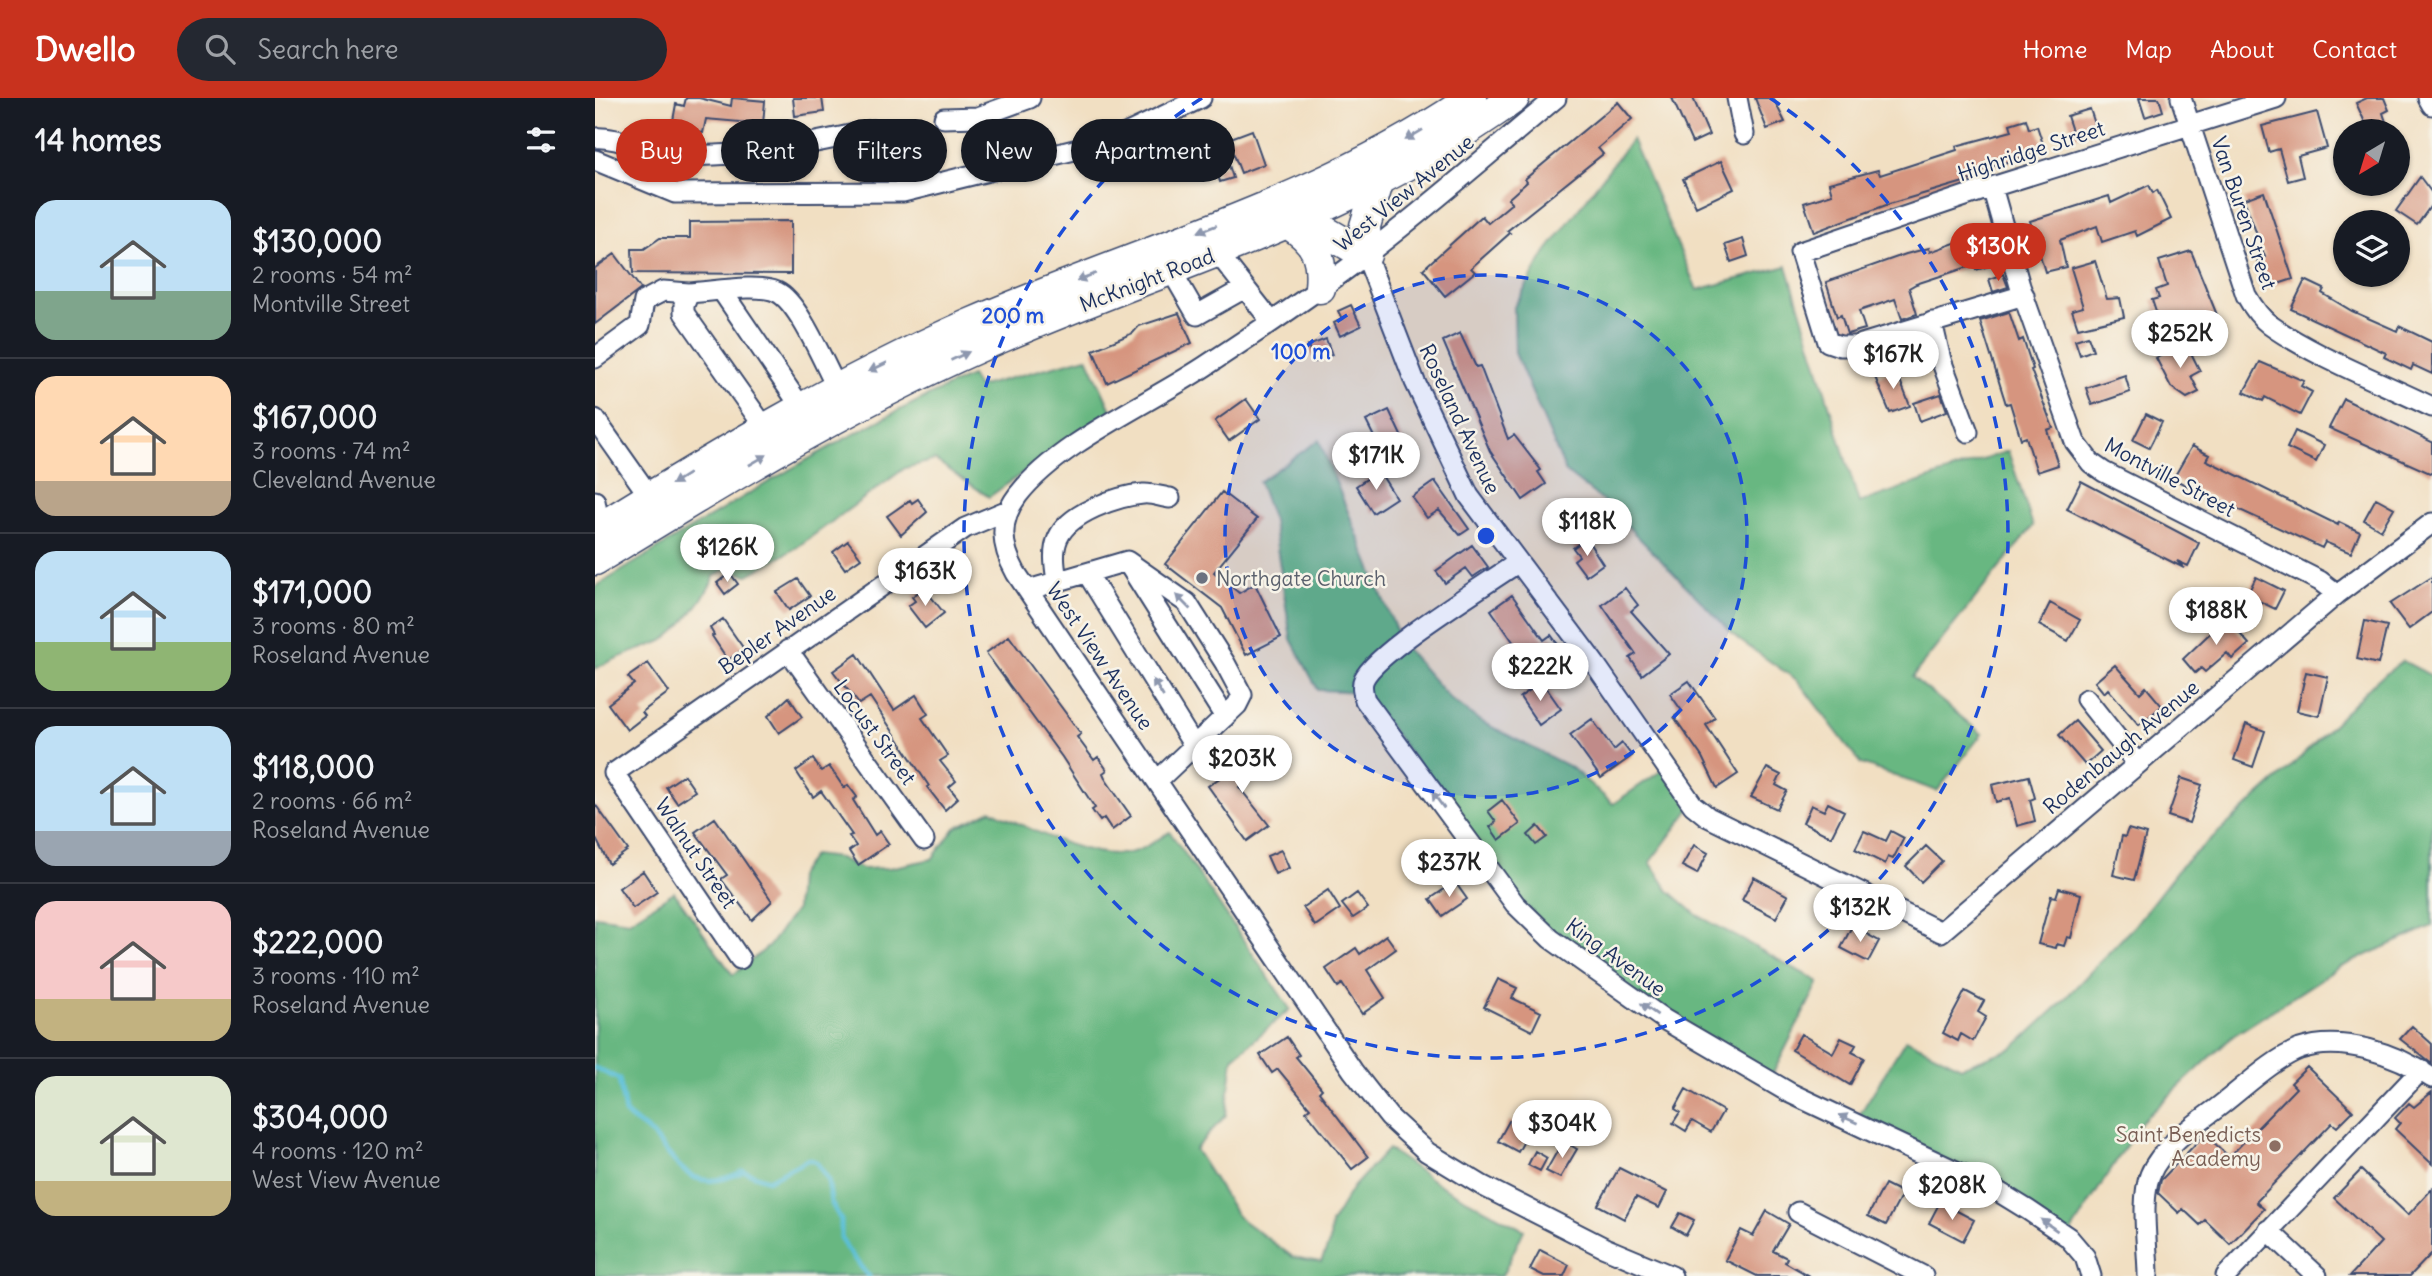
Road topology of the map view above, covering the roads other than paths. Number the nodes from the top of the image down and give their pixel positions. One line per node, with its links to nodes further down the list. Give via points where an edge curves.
1 (1030, 98): 11 (street, via 978,117)
2 (1201, 98): 16 (street, via 1111,141 903,192 675,193)
3 (1472, 98): 31 (highway, McKnight Road, one-way to 31, via 1402,142 1324,182 971,324)
4 (1514, 98): 17 (highway, McKnight Road, via 1449,143)
5 (1556, 98): 21 (street, West View Avenue)
6 (1737, 98): 13 (street)
7 (2181, 98): 12 (street, Van Buren Street)
8 (2277, 98): 12 (street, Highridge Street)
9 (2428, 98): 10 (street)
10 (2432, 105)
11 (944, 118)
12 (2189, 125): 18 (street, Highridge Street); 33 (street, Van Buren Street, via 2246,295 2261,316 2306,345)
13 (1744, 134)
14 (595, 138): 15 (street, via 677,155 720,155)
15 (833, 139)
16 (595, 160)
17 (1378, 183): 19 (highway, McKnight Road); 21 (highway, via 1366,226)
18 (1992, 187): 27 (street, Montville Street); 29 (street, Highridge Street, via 1800,252 1828,342 1855,346)
19 (1289, 224): 20 (highway, McKnight Road); 21 (highway, via 1321,229); 24 (highway, via 1317,247)
20 (1217, 252): 22 (highway, McKnight Road); 23 (street)
21 (1366, 255): 24 (street, West View Avenue); 44 (street, Roseland Avenue, via 1458,477)
22 (1171, 270): 23 (street, via 1198,315); 42 (highway, McKnight Road, one-way to 22, via 865,401 981,346)
23 (1245, 288): 28 (street)
24 (1320, 288): 28 (street, West View Avenue)
25 (722, 291): 26 (street); 31 (street, via 778,292 791,304); 32 (street)
26 (689, 293): 30 (street, via 663,291 644,301 640,325); 35 (street, via 684,313)
27 (2024, 295): 29 (street); 48 (street, Montville Street, via 2075,442 2091,463)
28 (1271, 321): 39 (street, West View Avenue, via 1063,456 1030,482)
29 (1932, 322): 36 (street)
30 (595, 358)
31 (837, 388): 32 (highway, McKnight Road)
32 (801, 407): 35 (highway, McKnight Road)
33 (2432, 407)
34 (595, 419): 37 (street)
35 (765, 428): 37 (highway, McKnight Road, one-way to 37)
36 (1968, 432)
37 (650, 497): 40 (highway, McKnight Road)
38 (1170, 498): 46 (street, via 1144,494 1082,513 1058,538 1054,554)
39 (1008, 510): 47 (street, West View Avenue, via 1005,551); 49 (street, Bepler Avenue, via 965,528)
40 (597, 520)
41 (2432, 523): 48 (street, Rodenbaugh Avenue)
42 (595, 560)
43 (1127, 561): 45 (street); 51 (street); 51 (street, one-way to 43, via 1241,695 1225,663 1187,603)
44 (1517, 564): 57 (street, Roseland Avenue, via 1700,812); 64 (street, King Avenue, one-way to 44, via 2085,1257 2068,1237 2028,1210 1994,1189 1790,1093 1716,1051 1581,961 1515,904 1365,700 1362,685 1369,671 1401,643)
45 (1087, 573): 46 (street); 52 (street, one-way to 45)
46 (1057, 581): 47 (street)
47 (1028, 590): 55 (street, West View Avenue)
48 (2337, 594): 53 (street, Rodenbaugh Avenue)
49 (788, 650): 54 (street, Bepler Avenue); 56 (street, Locust Street)
50 (2086, 699): 53 (street)
51 (1225, 717): 52 (street)
52 (1194, 746): 55 (street)
53 (2136, 762): 57 (street, Rodenbaugh Avenue)
54 (614, 773): 58 (street, Walnut Street)
55 (1158, 780): 62 (street, West View Avenue, via 1353,1071 1404,1133 1483,1186 1605,1248)
56 (924, 840)
57 (1941, 932)
58 (740, 959)
59 (2427, 1074): 61 (street); 65 (street, via 2375,1052 2346,1046 2300,1049 2280,1059 2197,1123 2150,1174 2146,1193)
60 (1798, 1212): 63 (street)
61 (2268, 1230): 66 (street); 67 (street)
62 (1672, 1276)
63 (1923, 1276)
64 (2091, 1276)
65 (2148, 1276)
66 (2226, 1276)
67 (2317, 1276)

